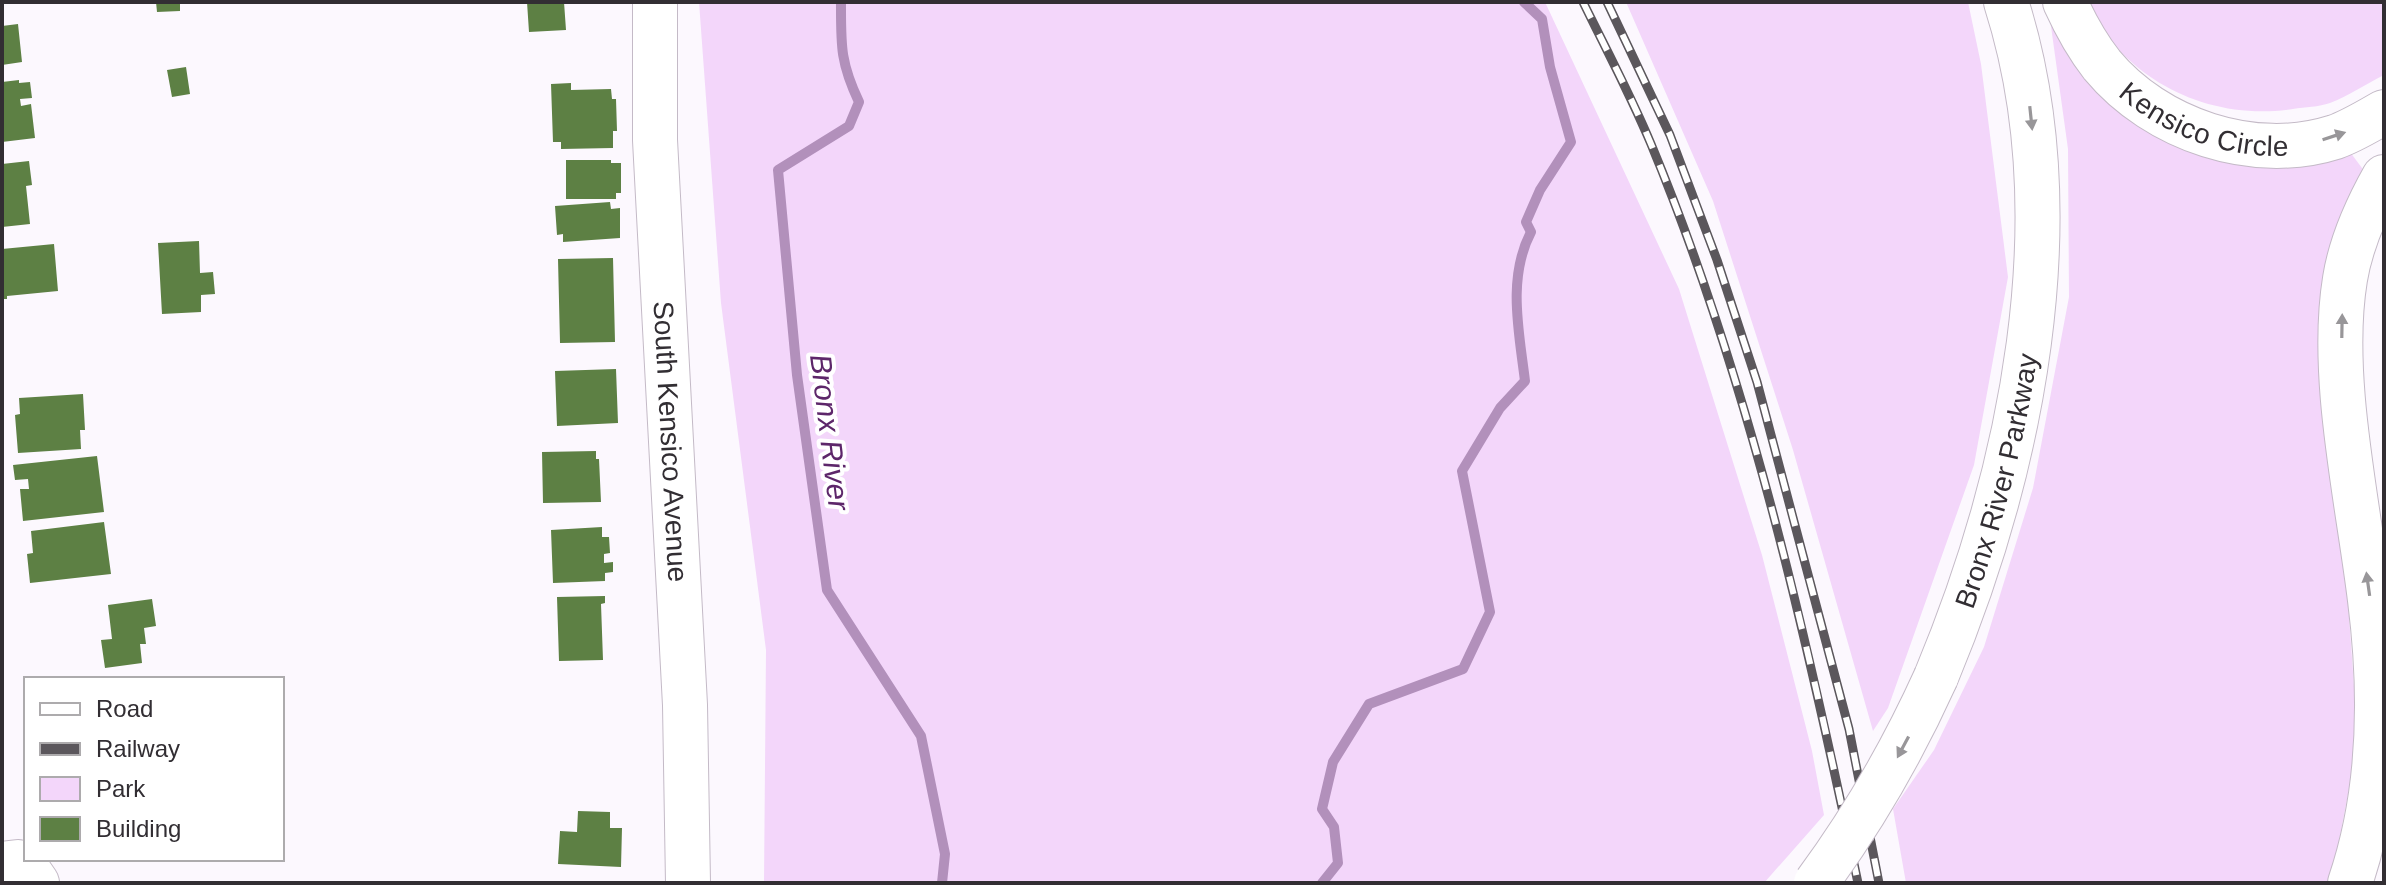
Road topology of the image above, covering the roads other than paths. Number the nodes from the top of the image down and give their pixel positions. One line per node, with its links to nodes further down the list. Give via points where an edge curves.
1 (655, 2): 11 (main road, South Kensico Avenue, via 655,140 685,705)
2 (2065, 2): 4 (main road, Kensico Circle, one-way to 4, via 2087,45 2123,86 2167,117 2213,137 2257,146 2309,143)
3 (2015, 15): 12 (main road, Bronx River Parkway, one-way to 12, bridge, via 2035,176 2035,262 2027,362 2000,496 1936,677 1906,743)
4 (2384, 112)
5 (2384, 177): 6 (main road, one-way to 5, via 2344,398 2341,329 2350,256)
6 (2376, 672): 7 (main road); 13 (main road, via 2375,766)
7 (2384, 739)
8 (2384, 856): 14 (main road)
9 (2, 864): 10 (main road, via 18,862)
10 (37, 883)
11 (688, 883)
12 (1816, 883)
13 (2350, 883)
14 (2379, 883)

